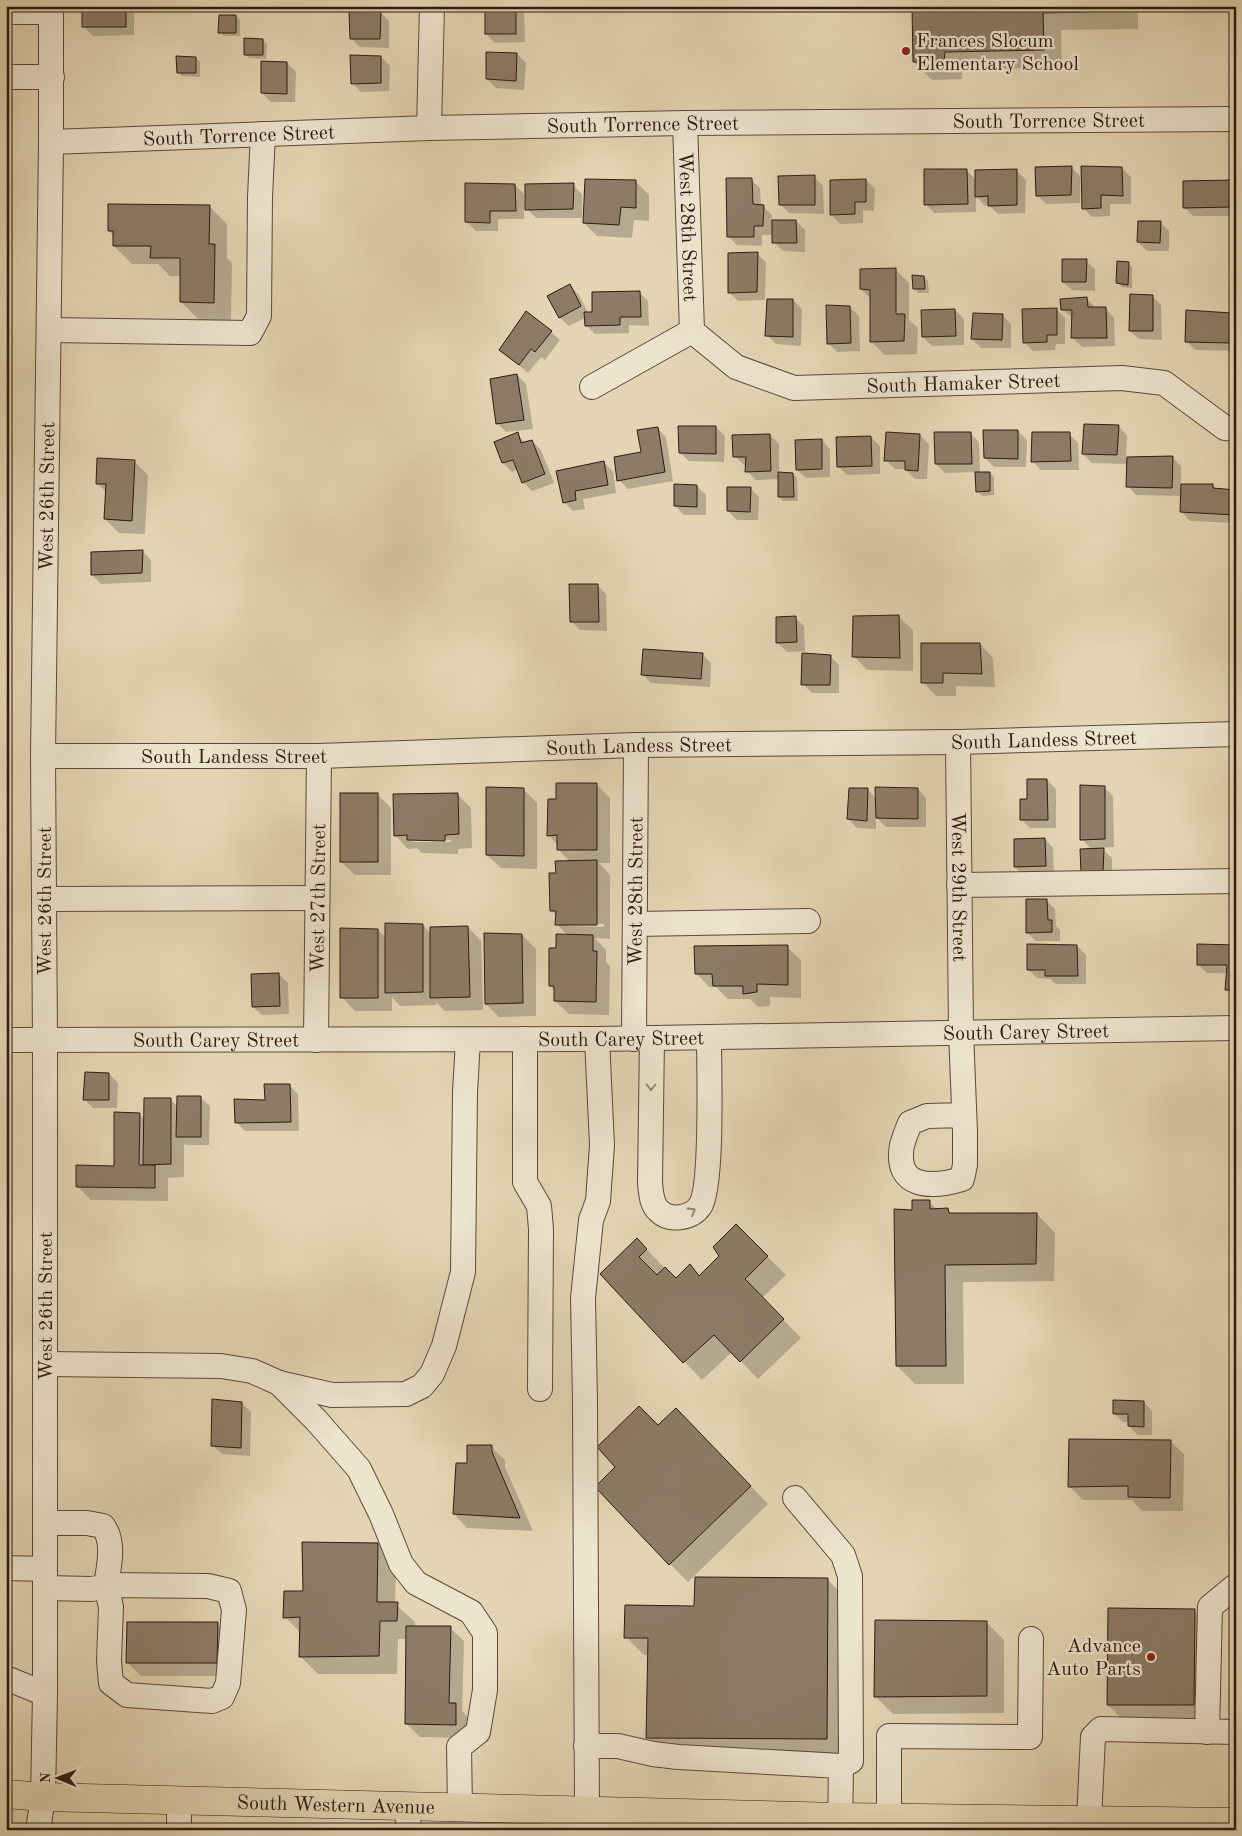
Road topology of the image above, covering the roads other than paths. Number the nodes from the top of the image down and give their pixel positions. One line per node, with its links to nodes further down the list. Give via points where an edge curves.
1 (432, 6): 8 (street)
2 (51, 9): 3 (street); 5 (street, West 26th Street)
3 (6, 12)
4 (6, 76): 5 (street)
5 (52, 77): 10 (street, West 26th Street)
6 (1236, 119): 7 (street, South Torrence Street)
7 (685, 123): 8 (street, South Torrence Street); 12 (street, West 28th Street)
8 (429, 128): 9 (street, South Torrence Street)
9 (263, 134): 10 (street, South Torrence Street); 11 (street, via 259,316 250,332)
10 (51, 142): 11 (street, West 26th Street)
11 (49, 330): 18 (street, West 26th Street)
12 (692, 331): 13 (street); 14 (street, South Hamaker Street, via 736,367 794,388 1122,378 1164,383 1225,428)
13 (592, 387)
14 (1236, 429)
15 (1236, 734): 16 (street, South Landess Street)
16 (958, 742): 17 (street, South Landess Street); 21 (street, West 29th Street)
17 (636, 745): 19 (street, South Landess Street); 25 (street, West 28th Street)
18 (43, 756): 19 (street, South Landess Street); 23 (street, West 26th Street)
19 (319, 756): 22 (street, West 27th Street)
20 (1236, 881): 21 (street)
21 (960, 885): 27 (street, West 29th Street)
22 (318, 898): 23 (street); 34 (street, West 27th Street)
23 (44, 899): 33 (street, West 26th Street)
24 (808, 921): 25 (street)
25 (636, 924): 31 (street, West 28th Street)
26 (1236, 1028): 27 (street, South Carey Street)
27 (961, 1032): 28 (street, South Carey Street); 36 (street, West 29th Street)
28 (709, 1037): 31 (street, South Carey Street); 31 (street, West 28th Street, one-way to 28, via 652,1200 659,1211 680,1217 692,1214 706,1193)
29 (525, 1039): 30 (street, South Carey Street); 35 (street, South Carey Street); 39 (street, via 525,1182 539,1206 541,1229)
30 (597, 1039): 31 (street, South Carey Street); 51 (street, via 601,1154 598,1202 591,1220 583,1298)
31 (643, 1039)
32 (6, 1040): 33 (street, South Carey Street)
33 (45, 1040): 34 (street, South Carey Street); 37 (street, West 26th Street)
34 (316, 1040): 35 (street, South Carey Street)
35 (468, 1040): 38 (street, via 464,1272 444,1346 432,1374 422,1386 406,1394 332,1395)
36 (964, 1115)
37 (45, 1364): 38 (street, via 221,1366 252,1371); 41 (street, West 26th Street)
38 (279, 1383): 56 (street, via 359,1469 382,1514 401,1564 416,1583 471,1612 485,1633 485,1690 478,1732 458,1747)
39 (540, 1389)
40 (795, 1498): 52 (street, via 843,1555 850,1576 851,1761)
41 (45, 1523): 43 (street, West 26th Street); 44 (street, via 103,1526 110,1534)
42 (6, 1568): 43 (street)
43 (45, 1578): 44 (street, via 91,1589); 48 (street, West 26th Street)
44 (106, 1585): 44 (street, via 111,1607 111,1683 127,1695 212,1701 222,1696 228,1683 234,1610 229,1591 208,1586)
45 (1236, 1587): 49 (street, via 1210,1607)
46 (1031, 1639): 59 (street, via 1030,1737 889,1736)
47 (6, 1678): 48 (street)
48 (45, 1694): 54 (street, West 26th Street)
49 (1207, 1732): 50 (street); 61 (street, via 1101,1729 1093,1737)
50 (1236, 1732)
51 (586, 1746): 52 (street, via 618,1746 678,1757); 57 (street)
52 (841, 1766): 63 (street)
53 (6, 1794): 54 (highway, South Western Avenue)
54 (43, 1796): 55 (highway, South Western Avenue); 66 (street, West 26th Street)
55 (179, 1800): 58 (highway, South Western Avenue); 67 (street)
56 (460, 1807): 58 (highway, South Western Avenue); 60 (highway, South Western Avenue)
57 (587, 1811): 60 (highway, South Western Avenue); 63 (highway, South Western Avenue)
58 (408, 1818)
59 (889, 1818): 63 (highway, South Western Avenue); 64 (highway, South Western Avenue)
60 (555, 1820)
61 (1089, 1820): 64 (highway, South Western Avenue); 65 (highway, South Western Avenue)
62 (1236, 1822): 65 (highway, South Western Avenue)
63 (840, 1824)
64 (998, 1824)
65 (1131, 1825)
66 (38, 1830)
67 (180, 1830)

